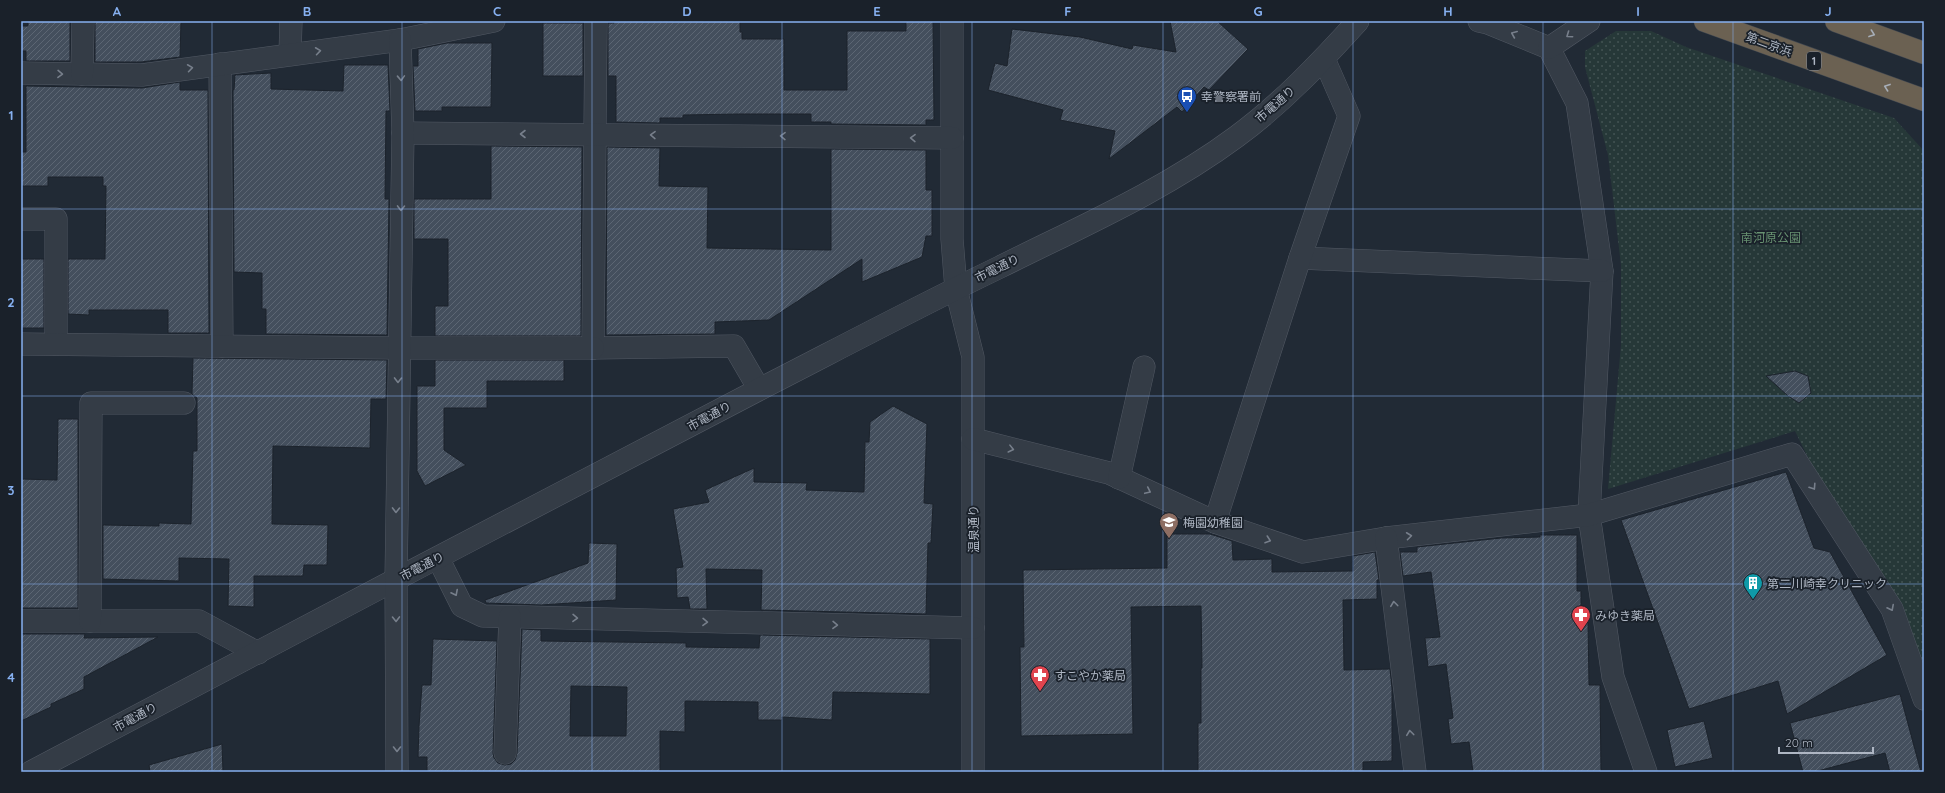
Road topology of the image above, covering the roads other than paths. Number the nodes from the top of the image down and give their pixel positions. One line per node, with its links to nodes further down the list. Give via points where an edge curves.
1 (83, 21): 18 (street)
2 (291, 21): 14 (street)
3 (494, 21): 11 (street)
4 (596, 21): 21 (street)
5 (952, 21): 22 (street, 温泉通り)
6 (1358, 21): 15 (street, 市電通り)
7 (1479, 21): 12 (street, one-way to 7, via 1488,22)
8 (1588, 21): 12 (street, one-way to 12)
9 (1705, 21): 19 (highway, 第二京浜 / 1, one-way to 9)
10 (1836, 21): 13 (highway, one-way to 13)
11 (400, 40): 14 (street, one-way to 11); 20 (street, one-way to 20)
12 (1549, 48): 25 (street, via 1577,103)
13 (1924, 53)
14 (290, 54): 16 (street)
15 (1324, 59): 24 (street, via 1350,116); 26 (street, 市電通り, via 1282,100 1247,128 1184,171 1132,202)
16 (220, 64): 18 (street, one-way to 16, via 142,75); 29 (street)
17 (21, 73): 18 (street, one-way to 18)
18 (82, 74)
19 (1924, 100)
20 (403, 133): 21 (street, one-way to 20); 30 (street, one-way to 30)
21 (594, 134): 22 (street, one-way to 21); 31 (street)
22 (952, 138): 26 (street, 温泉通り, via 952,239)
23 (21, 219): 28 (street, via 56,219)
24 (1300, 258): 25 (street); 38 (street)
25 (1602, 271): 37 (street)
26 (956, 288): 33 (street, 市電通り); 35 (street, 温泉通り, via 973,357)
27 (21, 344): 28 (street)
28 (56, 344): 29 (street)
29 (222, 346): 30 (street)
30 (399, 348): 31 (street); 41 (street, one-way to 41)
31 (593, 348): 33 (street, via 734,346)
32 (1144, 367): 36 (street)
33 (759, 390): 40 (street, 市電通り)
34 (184, 403): 44 (street, via 91,403)
35 (973, 439): 36 (street, one-way to 36, via 1109,473); 45 (street, 温泉通り)
36 (1119, 478): 38 (street, one-way to 38)
37 (1589, 515): 39 (street, one-way to 37); 47 (street, one-way to 47, via 1792,454 1892,609); 53 (street, via 1613,677)
38 (1215, 522): 39 (street, one-way to 39, via 1303,552)
39 (1386, 538): 52 (street, one-way to 39)
40 (438, 558): 41 (street, 市電通り); 42 (street, one-way to 42, via 462,606 483,616)
41 (396, 580): 46 (street, 市電通り); 50 (street, one-way to 50)
42 (510, 617): 45 (street, one-way to 45); 48 (street)
43 (21, 621): 44 (street)
44 (90, 621): 46 (street, via 199,621)
45 (973, 628): 51 (street, 温泉通り)
46 (258, 652): 49 (street, 市電通り)
47 (1924, 700)
48 (505, 753)
49 (31, 772)
50 (397, 772)
51 (973, 772)
52 (1415, 772)
53 (1646, 772)

